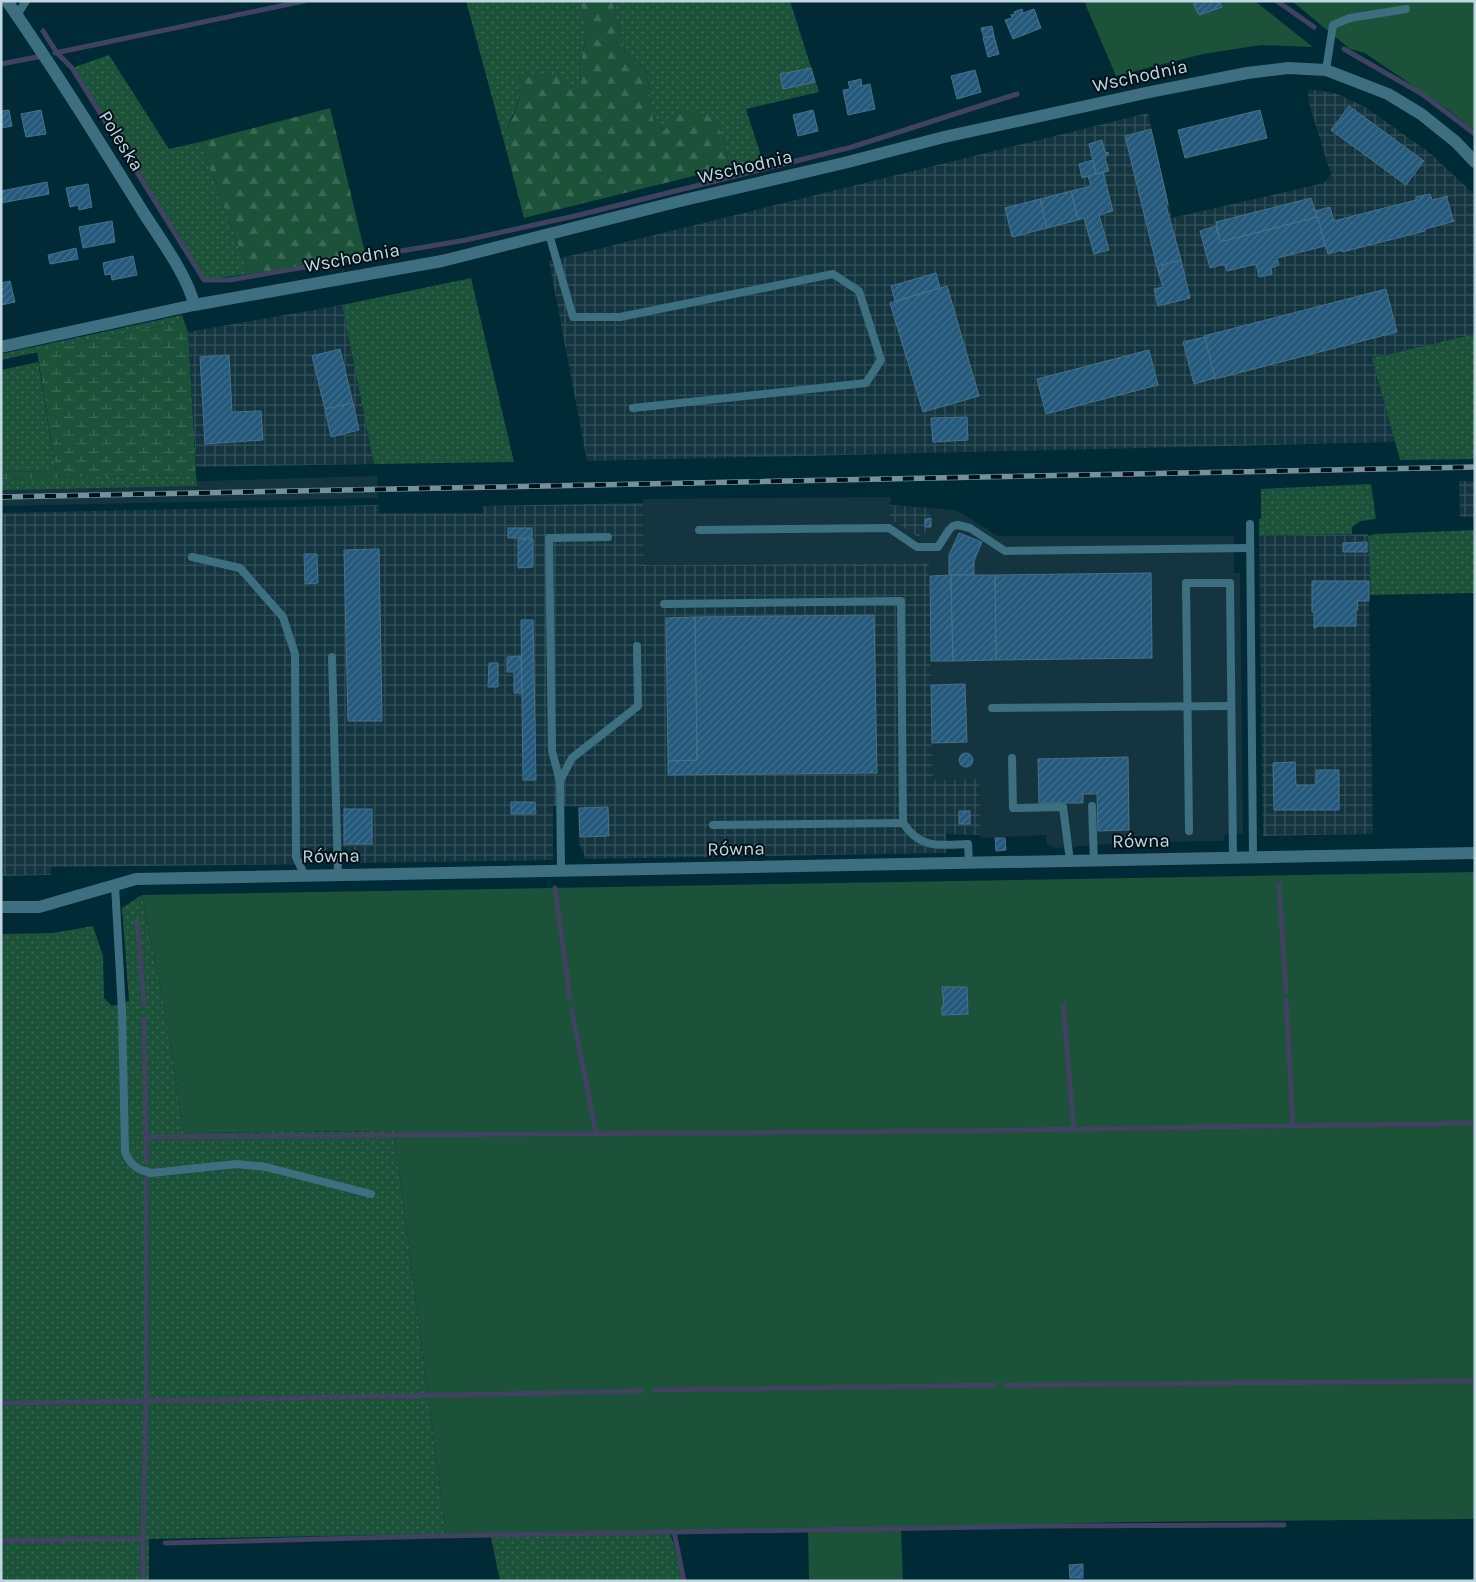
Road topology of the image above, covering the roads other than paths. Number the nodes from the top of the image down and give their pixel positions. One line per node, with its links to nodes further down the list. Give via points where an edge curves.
1 (7, 1): 4 (street, Poleska)
2 (26, 1): 4 (lane)
3 (1406, 9): 5 (lane, via 1350,18 1333,25)
4 (17, 15): 8 (street, Poleska, via 172,257 192,293)
5 (1326, 70): 6 (street, Wschodnia, via 1388,94 1421,114); 7 (street, Wschodnia, via 1288,68 1247,73 1150,92 944,138)
6 (1475, 162)
7 (549, 234): 8 (street, Wschodnia, via 442,261); 10 (lane, via 573,317 620,317 833,274 858,291 881,360 866,383)
8 (194, 305): 9 (street, Wschodnia)
9 (1, 348)
10 (633, 408)
11 (1250, 524): 14 (lane)
12 (699, 530): 14 (lane, via 889,528 916,547 938,547 949,530 958,525 970,528 1005,550)
13 (608, 537): 23 (lane, via 549,538 552,751)
14 (1250, 548): 30 (lane)
15 (192, 557): 36 (lane, via 240,568 283,617 295,654 296,857)
16 (664, 604): 25 (lane, via 901,601)
17 (637, 646): 23 (lane, via 638,706 572,758)
18 (332, 657): 35 (lane)
19 (1231, 706): 20 (lane); 20 (lane, via 1230,583 1186,583); 29 (lane)
20 (1187, 707): 21 (lane); 27 (lane)
21 (992, 708)
22 (1012, 758): 31 (lane, via 1013,808 1063,808)
23 (560, 781): 34 (lane)
24 (1092, 806): 32 (lane)
25 (903, 823): 26 (lane); 33 (lane, via 921,842 968,844)
26 (713, 825)
27 (1188, 831)
28 (1475, 853): 30 (street, Równa)
29 (1233, 858): 30 (street, Równa); 32 (street, Równa)
30 (1253, 858)
31 (1070, 861): 32 (street, Równa); 33 (street, Równa)
32 (1094, 861)
33 (969, 863): 34 (street, Równa)
34 (561, 871): 35 (street, Równa)
35 (338, 875): 36 (street, Równa)
36 (305, 876): 37 (street, Równa, via 136,879)
37 (115, 885): 38 (street, Równa, via 39,907); 39 (lane, via 125,1152 128,1162 151,1173 237,1164 266,1167)
38 (1, 908)
39 (371, 1194)

